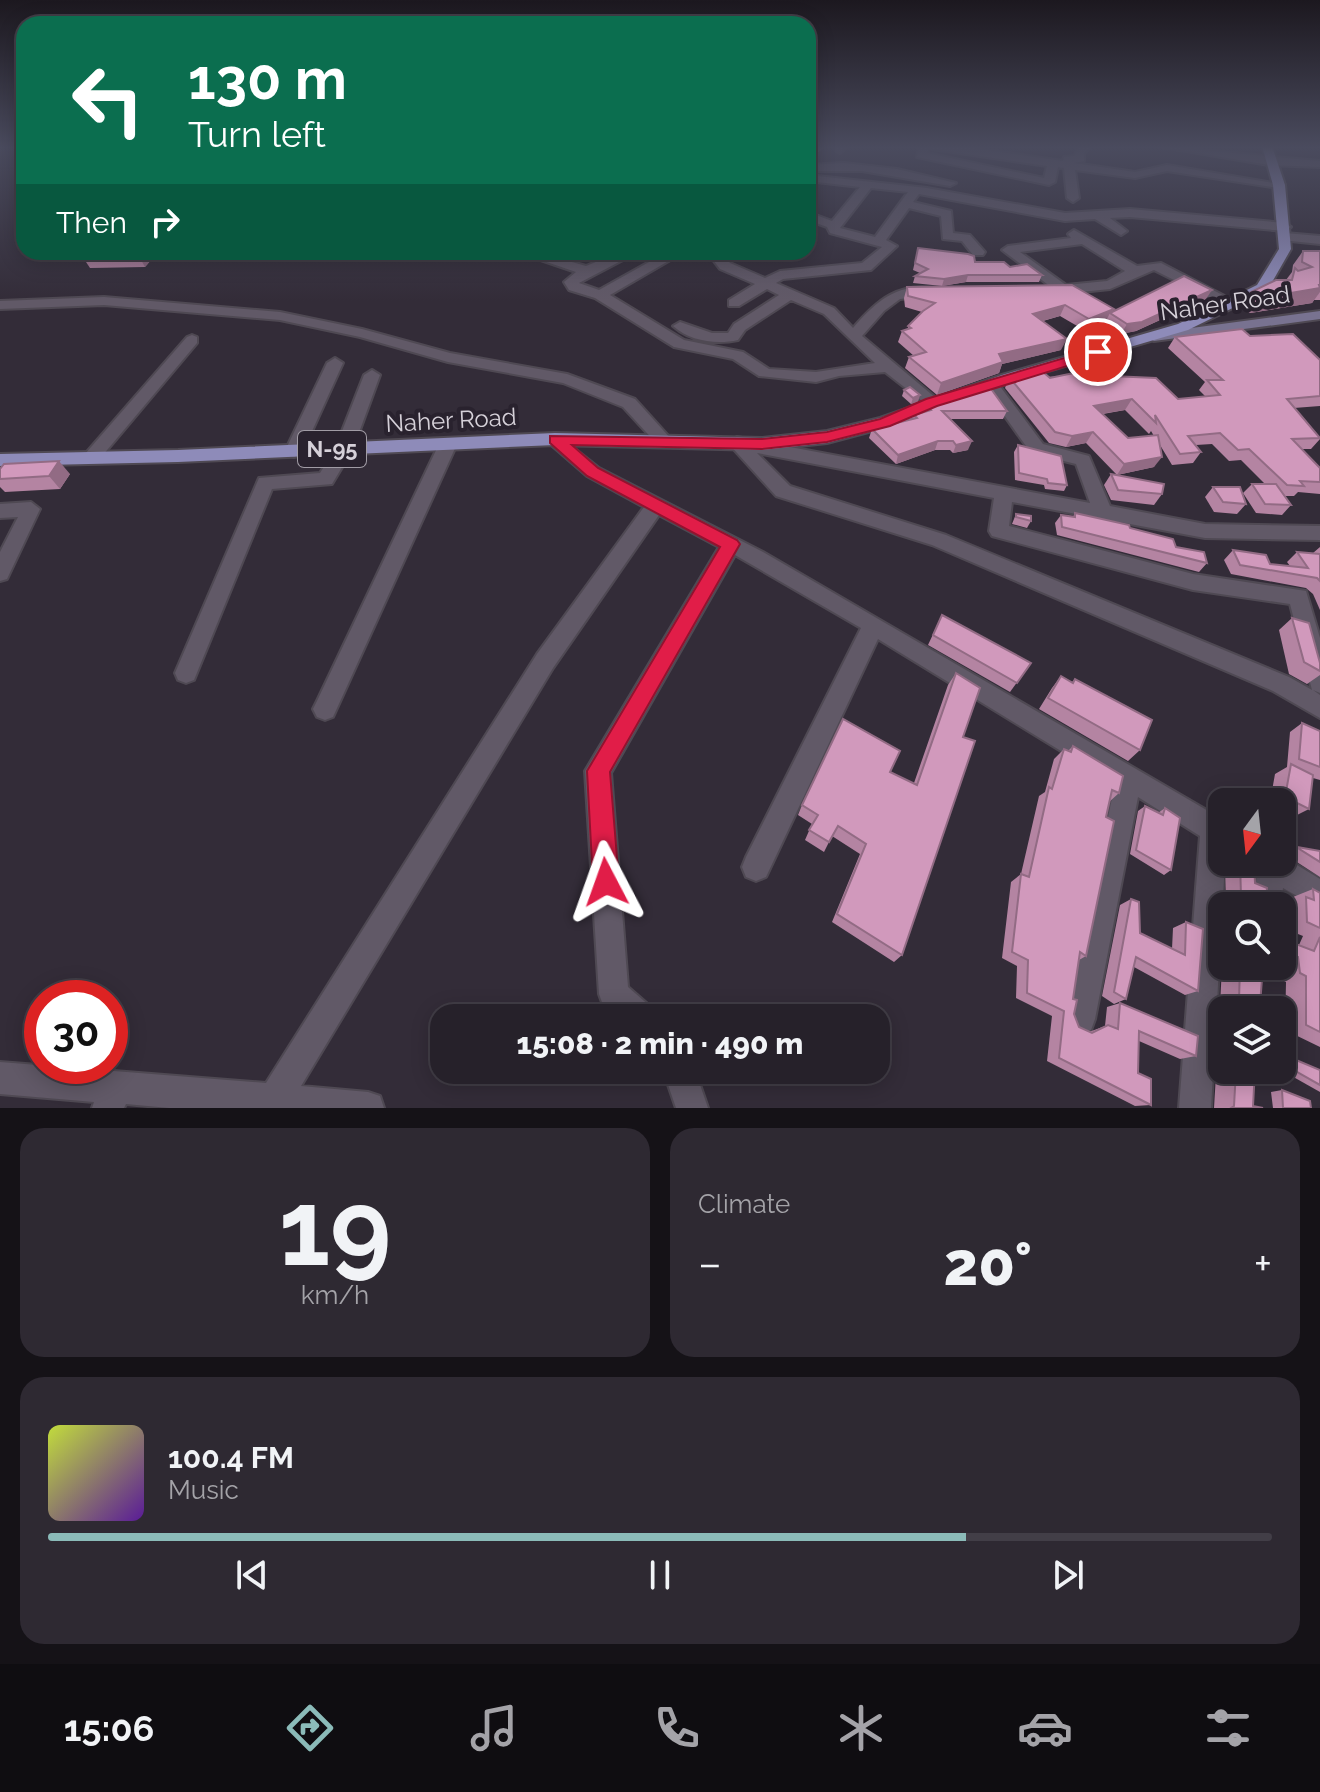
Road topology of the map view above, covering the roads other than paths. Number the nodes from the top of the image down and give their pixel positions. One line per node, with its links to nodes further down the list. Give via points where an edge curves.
1 (858, 198): 11 (street)
2 (911, 198): 7 (street)
3 (961, 198): 6 (street)
4 (976, 198): 6 (street)
5 (1281, 198): 13 (main road)
6 (983, 201): 8 (street, via 1022,203)
7 (906, 204): 16 (street); 17 (street, via 947,214 947,236 966,238)
8 (1040, 213): 9 (street); 14 (street)
9 (1098, 215): 12 (street); 13 (street, via 1130,213)
10 (816, 220): 11 (street)
11 (833, 228): 16 (street)
12 (1121, 231)
13 (1285, 232): 15 (street); 33 (main road, via 1285,249 1262,288)
14 (1084, 240): 25 (street); 29 (street, via 1008,250)
15 (1320, 240)
16 (878, 242): 26 (street, via 891,246 866,267 780,275)
17 (978, 252)
18 (549, 260): 23 (street)
19 (566, 260): 23 (street)
20 (612, 260): 24 (street)
21 (663, 260): 31 (street)
22 (720, 260): 26 (street)
23 (559, 263): 24 (street)
24 (587, 271): 31 (street, via 571,282)
25 (1135, 271): 29 (street, via 1110,285); 33 (street, via 1156,266)
26 (765, 283): 30 (street); 32 (street)
27 (1037, 290): 29 (street)
28 (954, 291): 37 (street, via 891,294)
29 (1065, 291)
30 (790, 294): 36 (street, via 739,327 733,337 710,338); 37 (street, via 829,311)
31 (600, 295): 41 (street, via 679,344 738,355 765,373 816,377)
32 (734, 303)
33 (1231, 303): 38 (main road)
34 (0, 305): 46 (street, via 104,301 294,318 448,357 567,379 629,403)
35 (1318, 316): 38 (main road, Naher Road / N-95)
36 (680, 326)
37 (853, 337): 41 (street)
38 (1154, 337): 43 (main road, Naher Road / N-95)
39 (192, 340): 51 (street)
40 (335, 363): 50 (street)
41 (889, 367): 44 (street)
42 (372, 375): 49 (street)
43 (990, 384): 44 (main road, Naher Road / N-95); 56 (street, via 1037,449 1083,460)
44 (931, 403): 47 (main road, Naher Road / N-95, via 827,437)
45 (555, 439): 46 (main road, Naher Road / N-95); 48 (main road, Naher Road / N-95); 54 (street, via 593,472)
46 (663, 440): 47 (main road, Naher Road / N-95)
47 (737, 443): 53 (street); 63 (street, via 783,491 939,540 1281,684)
48 (448, 444): 49 (main road, Naher Road / N-95); 64 (street)
49 (344, 449): 50 (main road, Naher Road / N-95); 61 (street, via 326,479 265,483)
50 (294, 451): 51 (main road, Naher Road / N-95)
51 (91, 458): 52 (main road, Naher Road / N-95)
52 (0, 460)
53 (1004, 494): 56 (street); 62 (street, via 999,531 1193,582 1299,597)
54 (655, 506): 58 (street); 76 (street, via 545,661)
55 (0, 511): 59 (street, via 31,509)
56 (1103, 512): 57 (street, via 1205,531)
57 (1320, 533)
58 (731, 544): 60 (street); 71 (street, via 598,771 614,994)
59 (0, 573)
60 (874, 625): 65 (street); 67 (street)
61 (186, 673)
62 (1320, 683)
63 (1320, 707)
64 (325, 709)
65 (1129, 777): 66 (street); 72 (street)
66 (1208, 825)
67 (756, 867)
68 (1214, 876): 79 (street)
69 (1288, 876): 70 (street)
70 (1320, 895)
71 (625, 1004)
72 (1080, 1019)
73 (0, 1078): 75 (street)
74 (684, 1084): 78 (street)
75 (113, 1097): 76 (street)
76 (275, 1099): 77 (street)
77 (368, 1108)
78 (692, 1108)
79 (1195, 1108)

